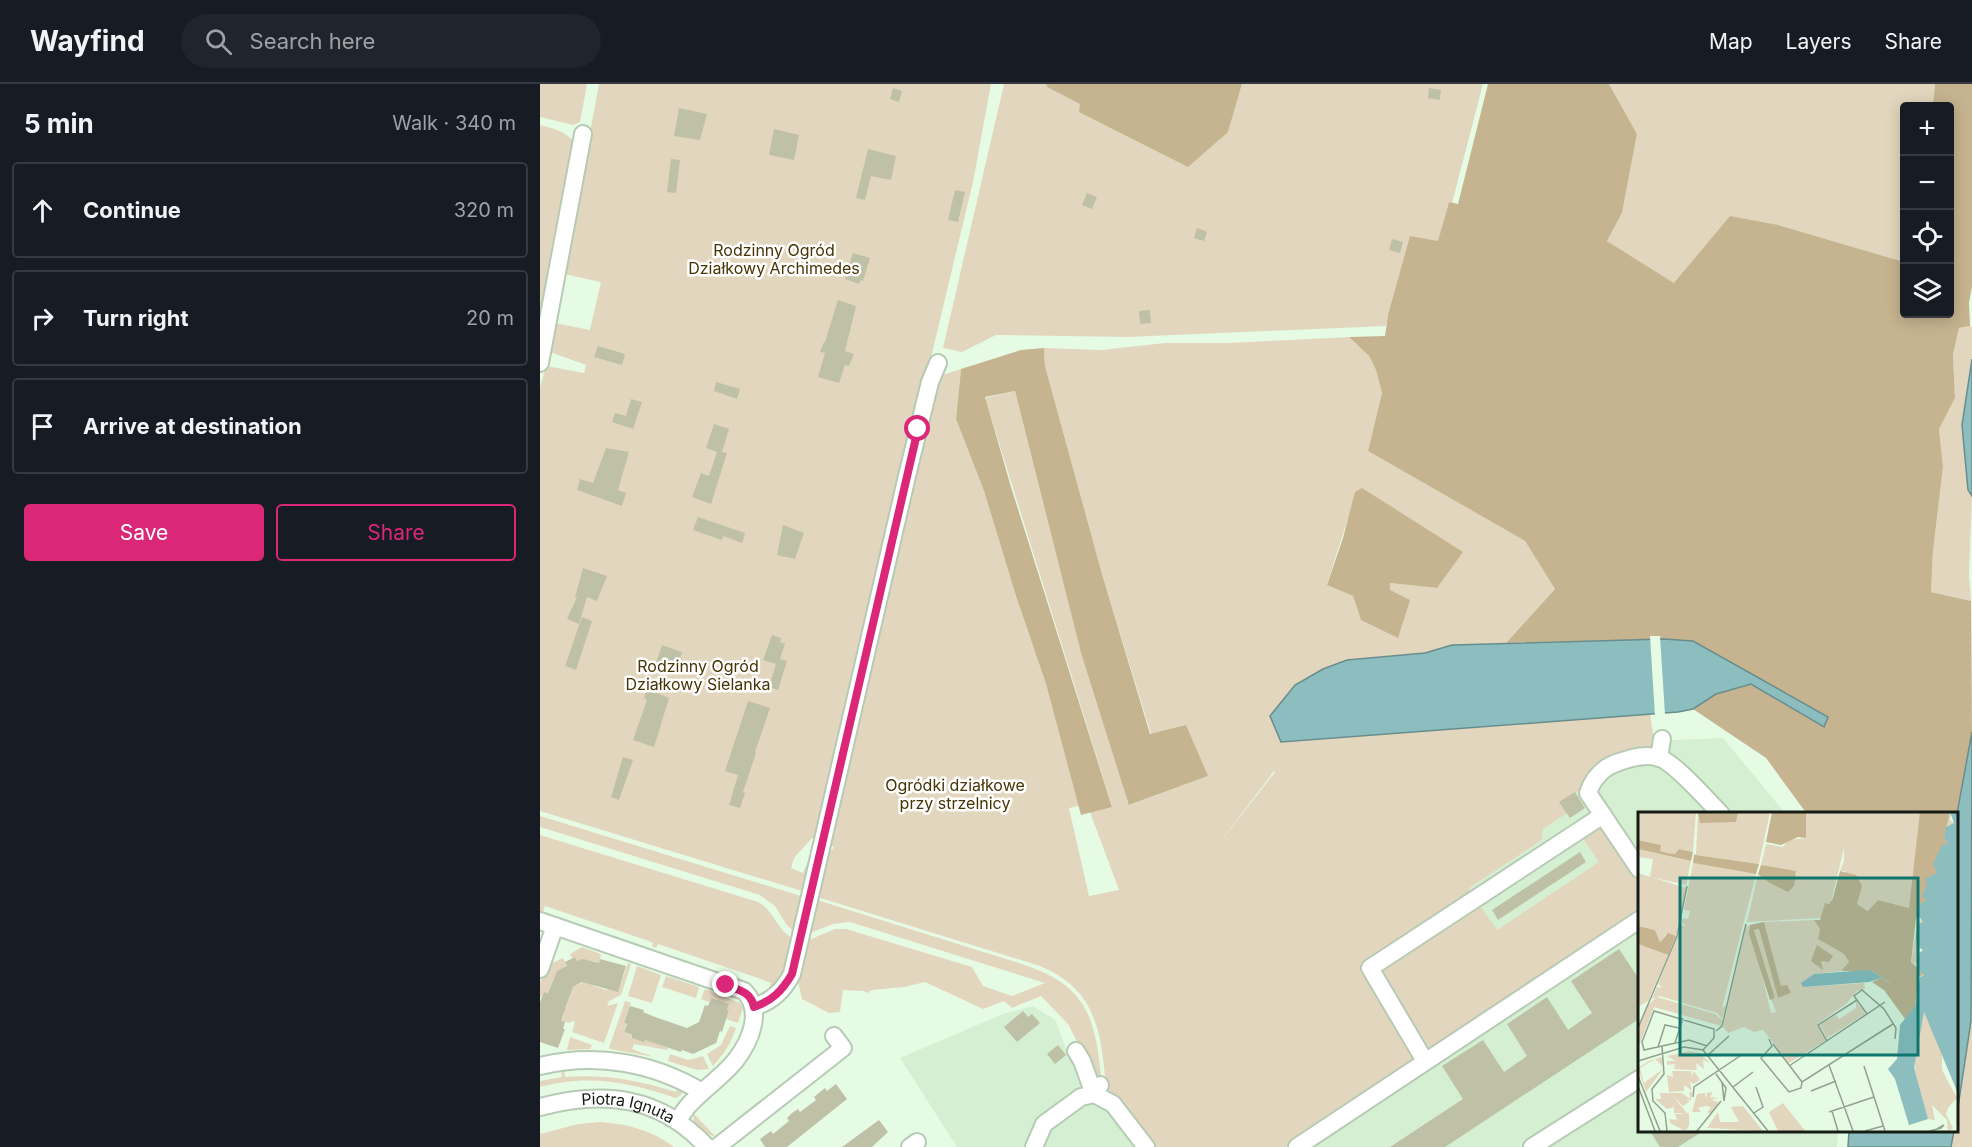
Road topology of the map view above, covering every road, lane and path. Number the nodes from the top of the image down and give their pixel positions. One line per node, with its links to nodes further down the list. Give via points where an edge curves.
1 (583, 134): 2 (street)
2 (540, 363)
3 (938, 363): 12 (street, via 900,505 792,974 784,989 765,1004)
4 (1662, 739): 5 (street)
5 (1659, 758): 6 (street, via 1683,775); 7 (street, via 1637,756 1608,766 1592,781 1588,794)
6 (1719, 812)
7 (1603, 815): 8 (street); 15 (street, via 1370,968)
8 (1638, 868)
9 (1638, 921): 15 (street)
10 (548, 924): 11 (street); 12 (street, via 744,991)
11 (540, 969)
12 (754, 1007): 19 (street, via 752,1028 744,1047 734,1063)
13 (834, 1036): 23 (street, via 843,1048)
14 (1076, 1051): 18 (street)
15 (1425, 1061): 26 (street)
16 (540, 1066): 19 (street, via 618,1061 650,1067)
17 (1638, 1080): 27 (street)
18 (1097, 1089): 24 (street, via 1044,1124); 25 (street)
19 (702, 1092): 21 (street)
20 (540, 1107): 21 (street, Piotra Ignuta, via 588,1097 609,1098 649,1107)
21 (677, 1121): 22 (street, Piotra Ignuta)
22 (707, 1147)
23 (717, 1147)
24 (1034, 1147)
25 (1146, 1147)
26 (1297, 1147)
27 (1532, 1147)

